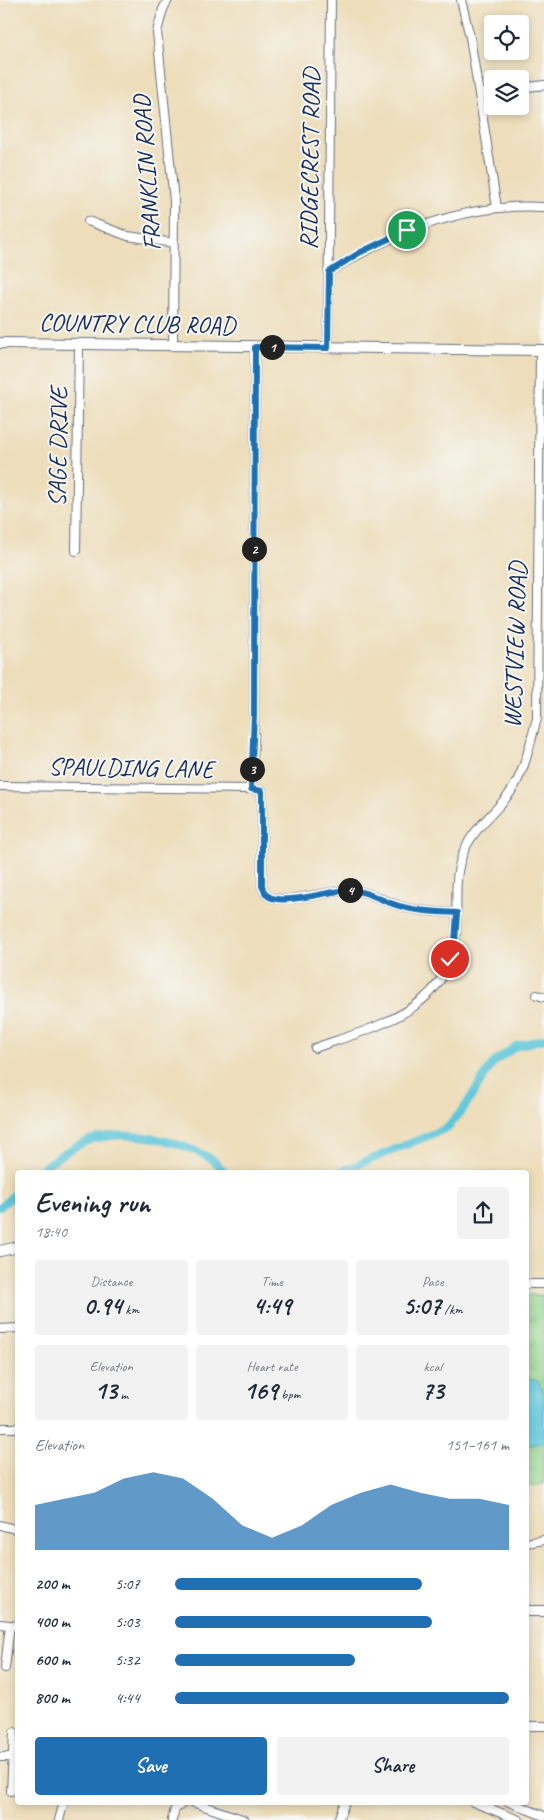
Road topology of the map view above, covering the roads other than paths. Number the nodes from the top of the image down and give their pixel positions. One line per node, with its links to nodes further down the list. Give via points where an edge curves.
1 (168, 0): 11 (street, FRANKLIN ROAD, via 157,32 174,201)
2 (331, 0): 12 (street, RIDGECREST ROAD)
3 (461, 0): 6 (street)
4 (544, 85): 5 (street)
5 (529, 87)
6 (479, 93): 7 (street); 9 (street)
7 (484, 93)
8 (544, 207): 9 (street)
9 (497, 208): 12 (street, via 453,216 407,230 359,253)
10 (88, 221): 11 (street, via 128,236)
11 (174, 243): 15 (street, FRANKLIN ROAD)
12 (329, 272): 17 (street, RIDGECREST ROAD)
13 (0, 343): 14 (street, COUNTRY CLUB ROAD)
14 (79, 344): 15 (street, COUNTRY CLUB ROAD); 19 (street, SAGE DRIVE)
15 (173, 346): 16 (street, COUNTRY CLUB ROAD)
16 (255, 347): 17 (street, COUNTRY CLUB ROAD); 21 (street)
17 (328, 348): 18 (street, COUNTRY CLUB ROAD)
18 (542, 350): 22 (street, WESTVIEW ROAD, via 537,718 528,755 518,778 471,837 462,856 458,869)
19 (76, 551)
20 (0, 786): 21 (street, SPAULDING LANE)
21 (251, 789): 22 (street, SPAULDING LANE, via 262,791 262,886 268,896 303,898 349,890 411,909)
22 (457, 913): 23 (street, WESTVIEW ROAD, via 455,943 450,959 435,986 418,1005 388,1022)
23 (315, 1048)
24 (15, 1248): 25 (street)
25 (0, 1251)
26 (529, 1284): 27 (street)
27 (544, 1284)
28 (15, 1328): 29 (street)
29 (0, 1329)
30 (0, 1428): 31 (street)
31 (15, 1428)
32 (0, 1525): 33 (street)
33 (15, 1529)
34 (544, 1540): 35 (street)
35 (529, 1542)
36 (529, 1611): 37 (street)
37 (544, 1611)
38 (0, 1624): 39 (street)
39 (14, 1625): 40 (street)
40 (5, 1668)
41 (529, 1726): 42 (street)
42 (544, 1726)
43 (14, 1732): 45 (street)
44 (0, 1757): 45 (street)
45 (15, 1757): 46 (street)
46 (11, 1791)
47 (63, 1805): 54 (street)
48 (179, 1805): 55 (street)
49 (201, 1805): 56 (street)
50 (344, 1805): 57 (street)
51 (480, 1805): 58 (street)
52 (516, 1805): 53 (street)
53 (544, 1816)
54 (59, 1820)
55 (172, 1820)
56 (245, 1820)
57 (338, 1820)
58 (518, 1820)

